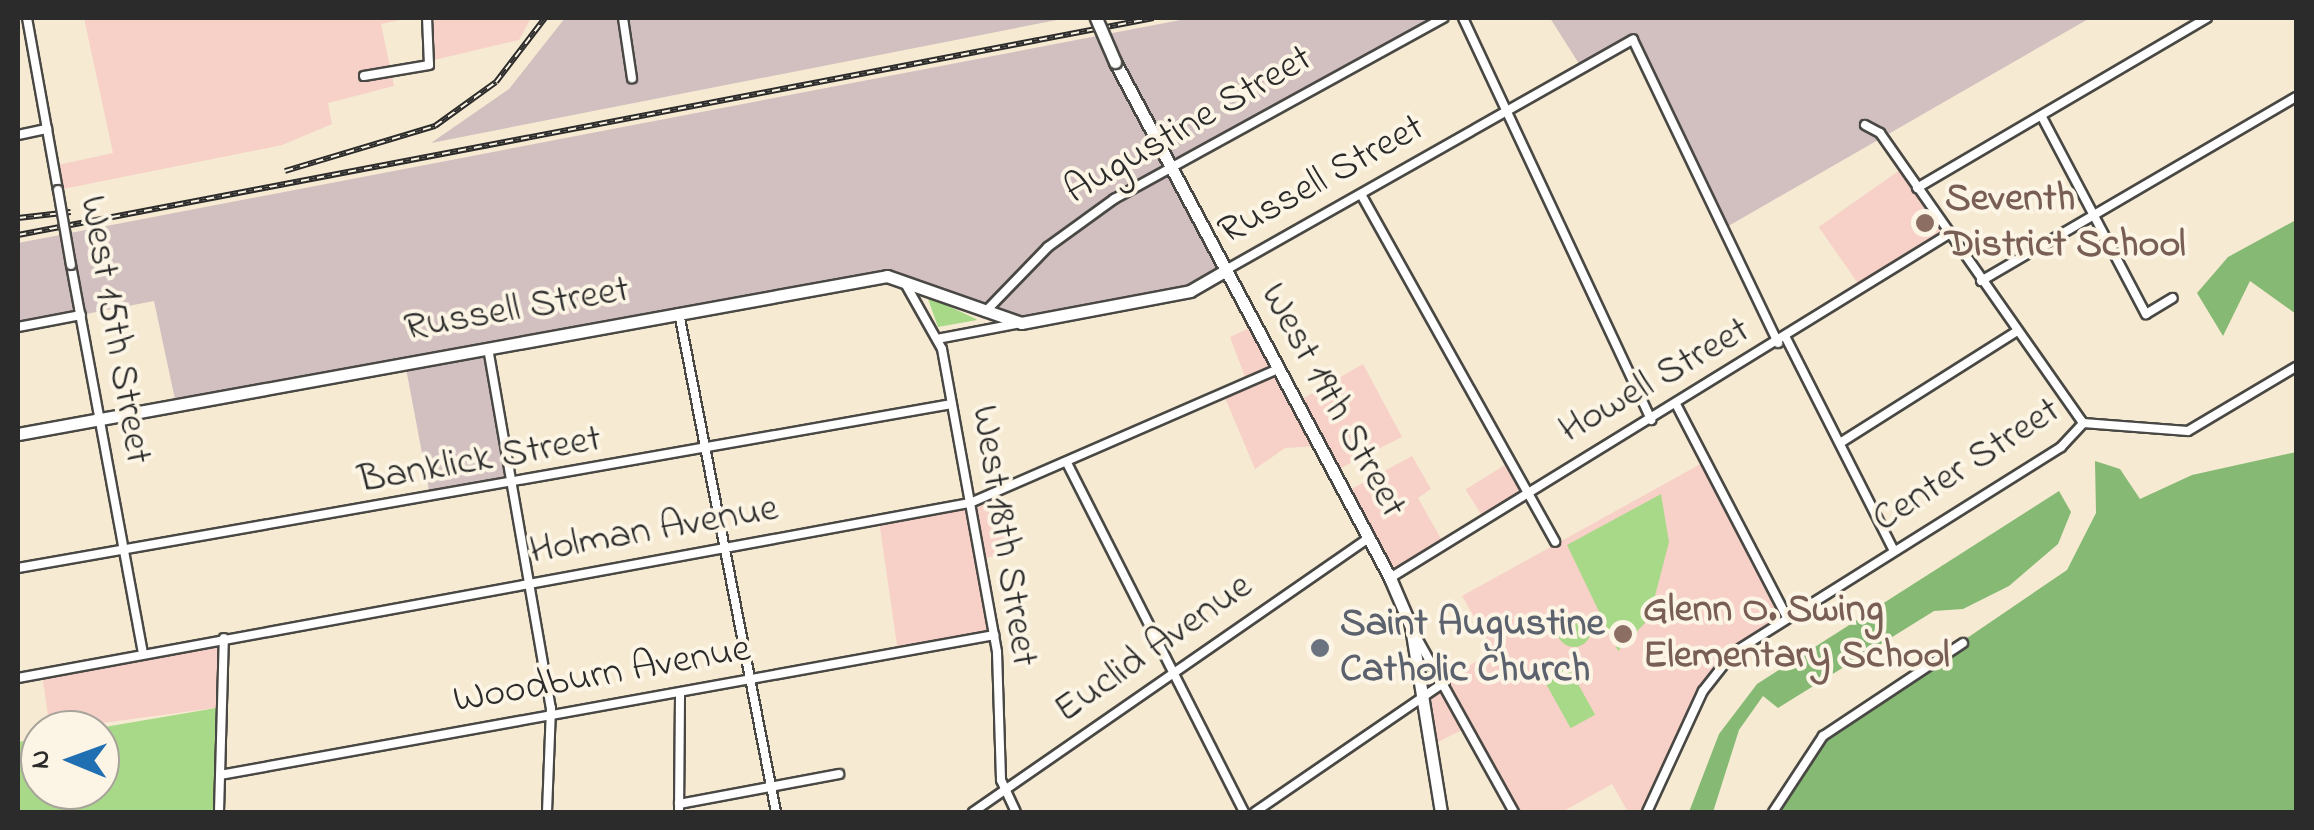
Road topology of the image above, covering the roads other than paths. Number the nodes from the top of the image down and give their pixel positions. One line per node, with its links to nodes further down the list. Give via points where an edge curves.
1 (27, 18): 14 (street, West 15th Street)
2 (427, 18): 8 (street, via 434,60)
3 (623, 18): 9 (street)
4 (1096, 18): 16 (street, West 19th Street, bridge)
5 (1443, 18): 16 (street, Augustine Street)
6 (1462, 18): 11 (street)
7 (2207, 18): 12 (street)
8 (364, 76)
9 (632, 78)
10 (2296, 97): 19 (street)
11 (1508, 116): 18 (street, Russell Street); 32 (street, Russell Street, via 1633,40); 39 (street)
12 (2042, 117): 17 (street); 19 (street)
13 (1864, 125): 17 (street)
14 (47, 129): 15 (street); 27 (street, West 15th Street, bridge)
15 (18, 135)
16 (1169, 168): 21 (street, West 19th Street); 25 (street, Augustine Street, via 1063,235)
17 (1917, 188): 20 (street)
18 (1362, 196): 21 (street, Russell Street); 46 (street)
19 (2098, 213): 23 (street); 24 (street, via 2146,314)
20 (1949, 234): 23 (street); 32 (street, Howell Street)
21 (1224, 271): 28 (street, Russell Street, via 1190,290); 35 (street, West 19th Street)
22 (901, 276): 25 (street, Russell Street); 26 (street, Russell Street); 31 (street, West 18th Street)
23 (1981, 281): 30 (street)
24 (2173, 298)
25 (985, 312): 28 (street, Russell Street)
26 (679, 313): 33 (street, Russell Street); 43 (street)
27 (80, 315): 29 (street); 38 (street, West 15th Street)
28 (1020, 322): 31 (street, Russell Street)
29 (18, 327)
30 (2017, 331): 40 (street); 42 (street)
31 (937, 340): 36 (street, West 18th Street)
32 (1782, 340): 37 (street, Howell Street); 42 (street)
33 (488, 348): 38 (street, Russell Street); 45 (street)
34 (2296, 367): 40 (street, Center Street, via 2188,431)
35 (1278, 368): 44 (street, Holman Avenue); 48 (street, West 19th Street)
36 (952, 404): 43 (street, Banklick Street); 47 (street, West 18th Street)
37 (1677, 406): 39 (street, Howell Street); 56 (street)
38 (99, 418): 41 (street, Russell Street); 52 (street, West 15th Street)
39 (1651, 420): 46 (street, Howell Street)
40 (2083, 423): 51 (street, Center Street, via 2060,448)
41 (18, 434)
42 (1840, 443): 51 (street)
43 (704, 451): 45 (street, Banklick Street); 50 (street)
44 (1067, 463): 47 (street, Holman Avenue); 62 (street)
45 (512, 486): 52 (street, Banklick Street); 55 (street)
46 (1526, 492): 49 (street); 54 (street, Howell Street)
47 (970, 503): 50 (street, Holman Avenue); 58 (street, West 18th Street)
48 (1370, 538): 54 (street, West 19th Street); 62 (street, Euclid Avenue)
49 (1555, 542)
50 (722, 550): 55 (street, Holman Avenue); 64 (street)
51 (1893, 550): 56 (street, Center Street)
52 (124, 552): 53 (street, Banklick Street); 61 (street, West 15th Street)
53 (20, 568)
54 (1390, 578): 57 (street, West 19th Street)
55 (530, 584): 59 (street, Holman Avenue); 68 (street)
56 (1787, 617): 83 (street, Center Street, via 1713,675)
57 (1411, 627): 65 (street, West 19th Street); 67 (street)
58 (994, 634): 64 (street, Woodburn Avenue); 72 (street, West 18th Street)
59 (224, 638): 61 (street, Holman Avenue); 70 (street)
60 (1963, 643): 84 (street, via 1823,736)
61 (142, 654): 63 (street, Holman Avenue)
62 (1172, 671): 72 (street, Euclid Avenue); 79 (street)
63 (18, 678)
64 (752, 679): 66 (street, Woodburn Avenue); 71 (street)
65 (1445, 682): 67 (street); 82 (street, West 19th Street)
66 (680, 693): 68 (street, Woodburn Avenue); 73 (street)
67 (1418, 700): 80 (street); 81 (street)
68 (550, 716): 70 (street, Woodburn Avenue); 75 (street)
69 (839, 774): 71 (street)
70 (220, 775): 74 (street)
71 (772, 788): 73 (street); 76 (street)
72 (1004, 788): 77 (street, Euclid Avenue); 78 (street, West 18th Street)
73 (679, 808)
74 (219, 812)
75 (547, 812)
76 (776, 812)
77 (973, 812)
78 (1016, 812)
79 (1244, 812)
80 (1255, 812)
81 (1442, 812)
82 (1514, 812)
83 (1647, 812)
84 (1773, 812)

